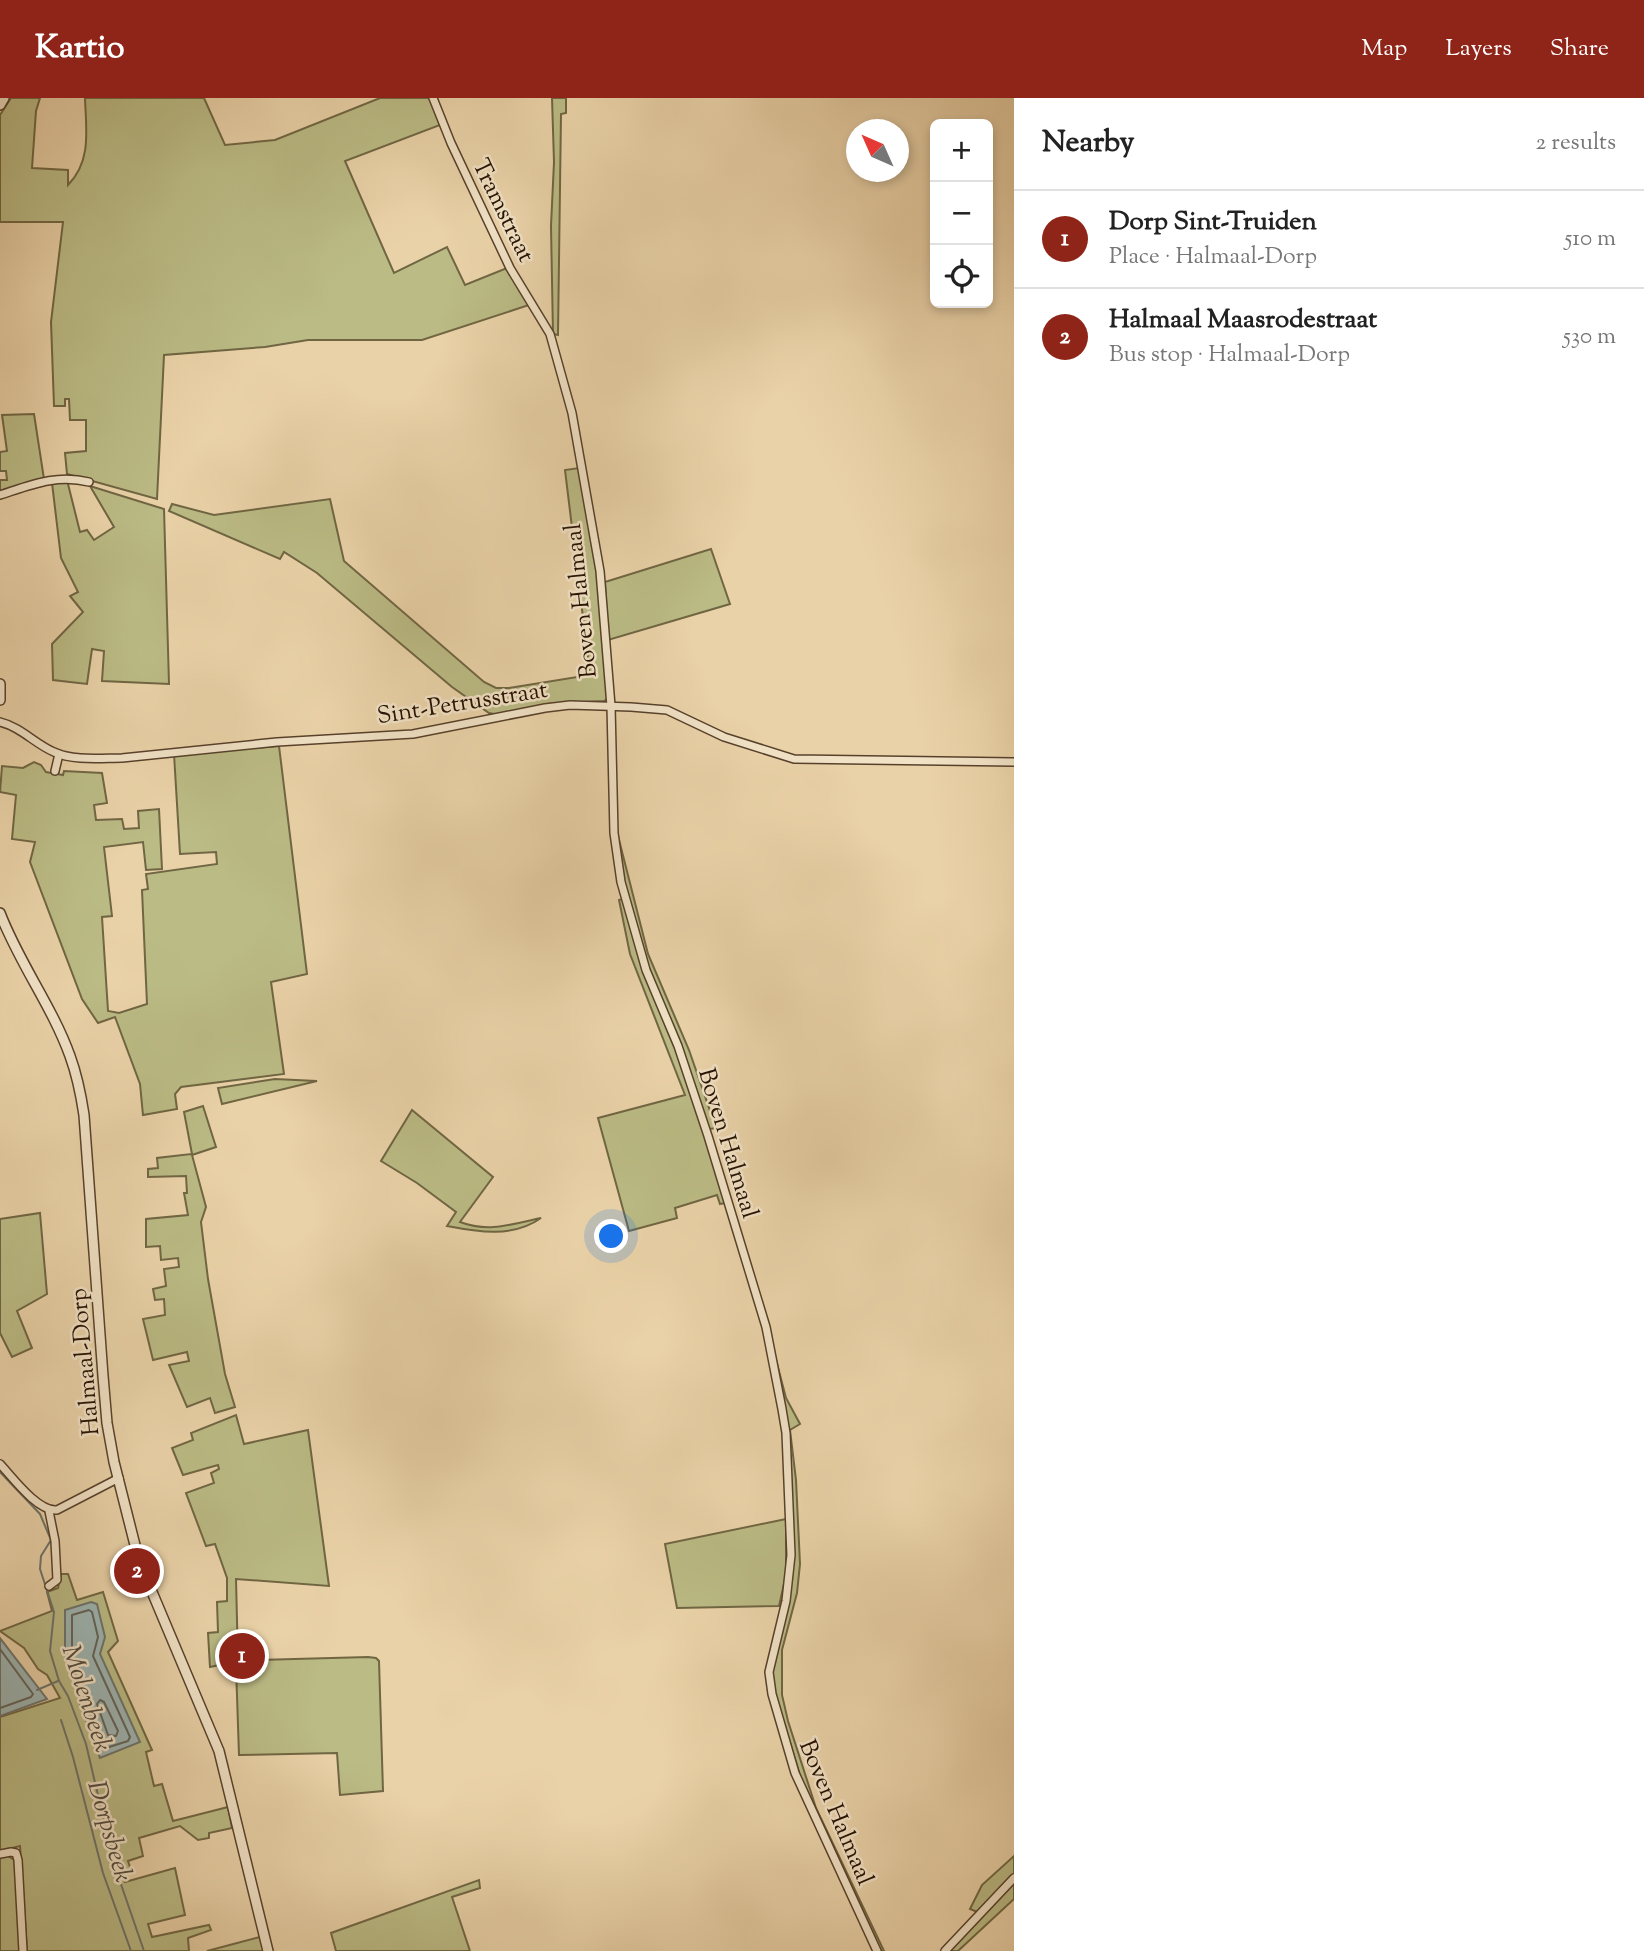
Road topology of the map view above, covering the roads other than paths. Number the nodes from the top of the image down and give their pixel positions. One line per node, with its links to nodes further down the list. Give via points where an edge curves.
1 (4, 98): 3 (street)
2 (433, 98): 4 (street, Tramstraat, via 510,268)
3 (0, 105)
4 (550, 334): 9 (street, Boven Halmaal, via 572,413 600,572)
5 (89, 482): 6 (street, via 68,477)
6 (0, 495)
7 (0, 684): 8 (street)
8 (0, 700)
9 (611, 706): 11 (street, Sint-Petrusstraat, via 545,708 413,734 122,758); 12 (street, Sint-Petrusstraat, via 667,710 724,737 794,759); 23 (street, Boven Halmaal, via 612,807 621,882 646,970 712,1147 766,1326 782,1409 791,1555 786,1601 769,1672 772,1694 795,1773)
10 (0, 722): 11 (street, Sint-Petrusstraat)
11 (59, 754): 13 (street)
12 (1014, 762)
13 (55, 771)
14 (0, 913): 16 (street, Halmaal-Dorp, via 61,1034 81,1096 107,1423)
15 (0, 1464): 17 (street)
16 (118, 1478): 17 (street); 22 (street, Halmaal-Dorp, via 139,1561 213,1734)
17 (49, 1511): 18 (street, via 57,1556 57,1580)
18 (50, 1586)
19 (0, 1854): 21 (street, via 16,1853 19,1860)
20 (1014, 1878): 24 (street)
21 (23, 1951)
22 (268, 1951)
23 (877, 1951)
24 (945, 1951)

